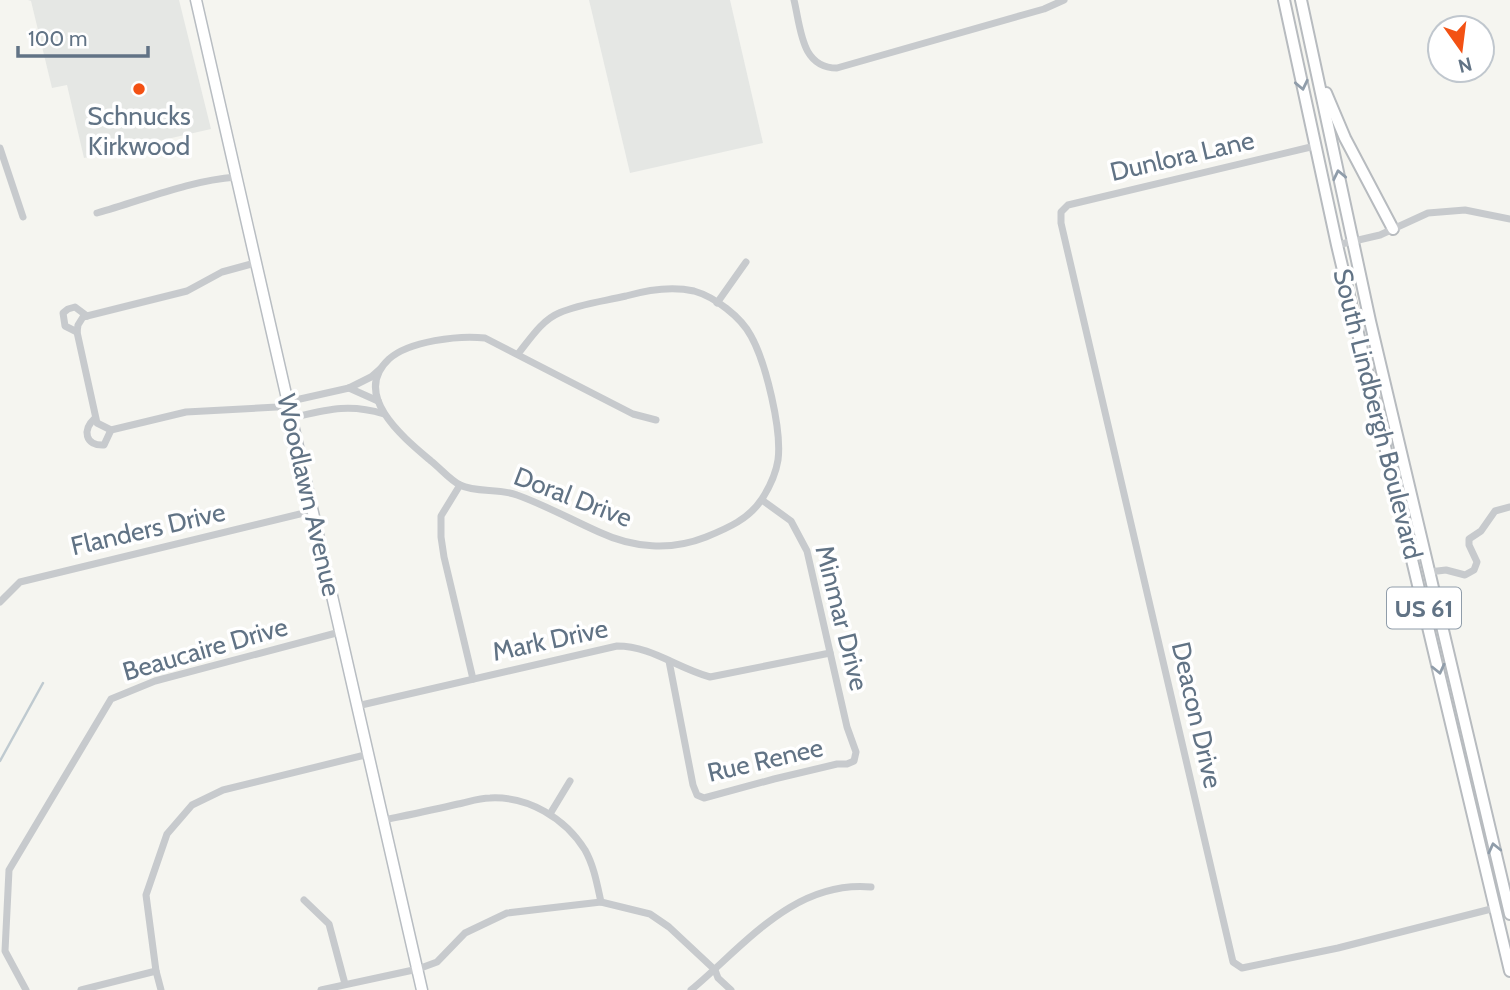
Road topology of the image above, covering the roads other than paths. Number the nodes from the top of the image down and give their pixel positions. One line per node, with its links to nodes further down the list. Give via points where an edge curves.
1 (196, 0): 9 (street, Woodlawn Avenue)
2 (794, 0): 3 (street, via 810,56 818,65 837,68)
3 (1064, 0)
4 (1284, 0): 7 (main road, South Lindbergh Boulevard / US 61, one-way to 7)
5 (1301, 0): 6 (main road, South Lindbergh Boulevard / US 61)
6 (1315, 68): 14 (main road, via 1345,138); 15 (main road, South Lindbergh Boulevard / US 61, one-way to 6)
7 (1315, 146): 10 (street, Dunlora Lane, via 1068,205); 16 (main road, South Lindbergh Boulevard / US 61)
8 (0, 148): 12 (street)
9 (236, 177): 11 (street, via 198,182); 17 (street, Woodlawn Avenue)
10 (1061, 212): 51 (street, Deacon Drive, via 1233,962 1242,968)
11 (97, 213)
12 (23, 216)
13 (1510, 219): 14 (street, via 1445,210)
14 (1393, 229): 15 (street)
15 (1353, 242): 16 (street); 36 (main road, South Lindbergh Boulevard / US 61)
16 (1337, 246): 51 (main road, South Lindbergh Boulevard / US 61, one-way to 51)
17 (255, 262): 20 (street, via 187,290); 26 (street, Woodlawn Avenue)
18 (746, 262): 19 (street)
19 (718, 303): 22 (street, via 695,292 671,289 558,313); 33 (street, via 751,336 774,409 778,460)
20 (87, 316): 21 (street); 21 (street, via 75,307 63,313 65,326)
21 (77, 332): 28 (street)
22 (519, 354): 23 (street, via 485,338 452,337 397,353); 30 (street, via 633,414)
23 (380, 369): 24 (street); 25 (street)
24 (349, 388): 25 (street); 26 (street)
25 (378, 401): 27 (street)
26 (288, 404): 29 (street, Woodlawn Avenue); 31 (street, via 265,410 186,412)
27 (384, 414): 29 (street, via 339,407); 32 (street)
28 (95, 418): 31 (street); 31 (street, via 87,428 90,442 104,445)
29 (291, 418): 35 (street, Woodlawn Avenue)
30 (656, 420)
31 (111, 430)
32 (460, 485): 33 (street, Doral Drive, via 515,494 608,537 648,546 693,542 736,525); 41 (street, via 441,516 441,537)
33 (762, 500): 39 (street, Minmar Drive, via 790,521 807,551)
34 (1510, 508): 36 (street, via 1495,511 1482,531 1469,539 1477,562 1474,570 1465,575)
35 (312, 511): 37 (street, Flanders Drive, via 20,582); 38 (street, Woodlawn Avenue)
36 (1429, 572): 52 (main road, South Lindbergh Boulevard / US 61, one-way to 36)
37 (0, 601)
38 (340, 632): 42 (street, Woodlawn Avenue); 58 (street, Beaucaire Drive, via 155,681 111,699 9,870 5,951)
39 (830, 653): 40 (street, Mark Drive, via 710,677); 44 (street, Minmar Drive, via 856,752)
40 (669, 661): 41 (street, Mark Drive, via 640,648 617,646); 44 (street, Rue Renee, via 697,795 705,798)
41 (473, 679): 42 (street, Mark Drive)
42 (357, 706): 43 (street, Woodlawn Avenue)
43 (369, 754): 47 (street, Woodlawn Avenue); 55 (street, via 223,790 192,805 167,834 146,895)
44 (854, 761)
45 (570, 781): 46 (street)
46 (550, 814): 47 (street, via 522,802 490,798); 50 (street, via 585,851)
47 (384, 820): 53 (street, Woodlawn Avenue)
48 (871, 887): 54 (street, via 855,886 794,904)
49 (304, 900): 57 (street, via 329,924)
50 (601, 902): 53 (street, via 491,918 465,933 437,962); 54 (street, via 650,914)
51 (1495, 908): 56 (main road, South Lindbergh Boulevard / US 61)
52 (1510, 914)
53 (418, 969): 57 (street); 62 (street, Woodlawn Avenue)
54 (715, 970): 63 (street); 64 (street)
55 (156, 971): 59 (street); 60 (street)
56 (1510, 971)
57 (345, 984): 61 (street)
58 (26, 990)
59 (81, 990)
60 (162, 990)
61 (321, 990)
62 (422, 990)
63 (691, 990)
64 (731, 990)

